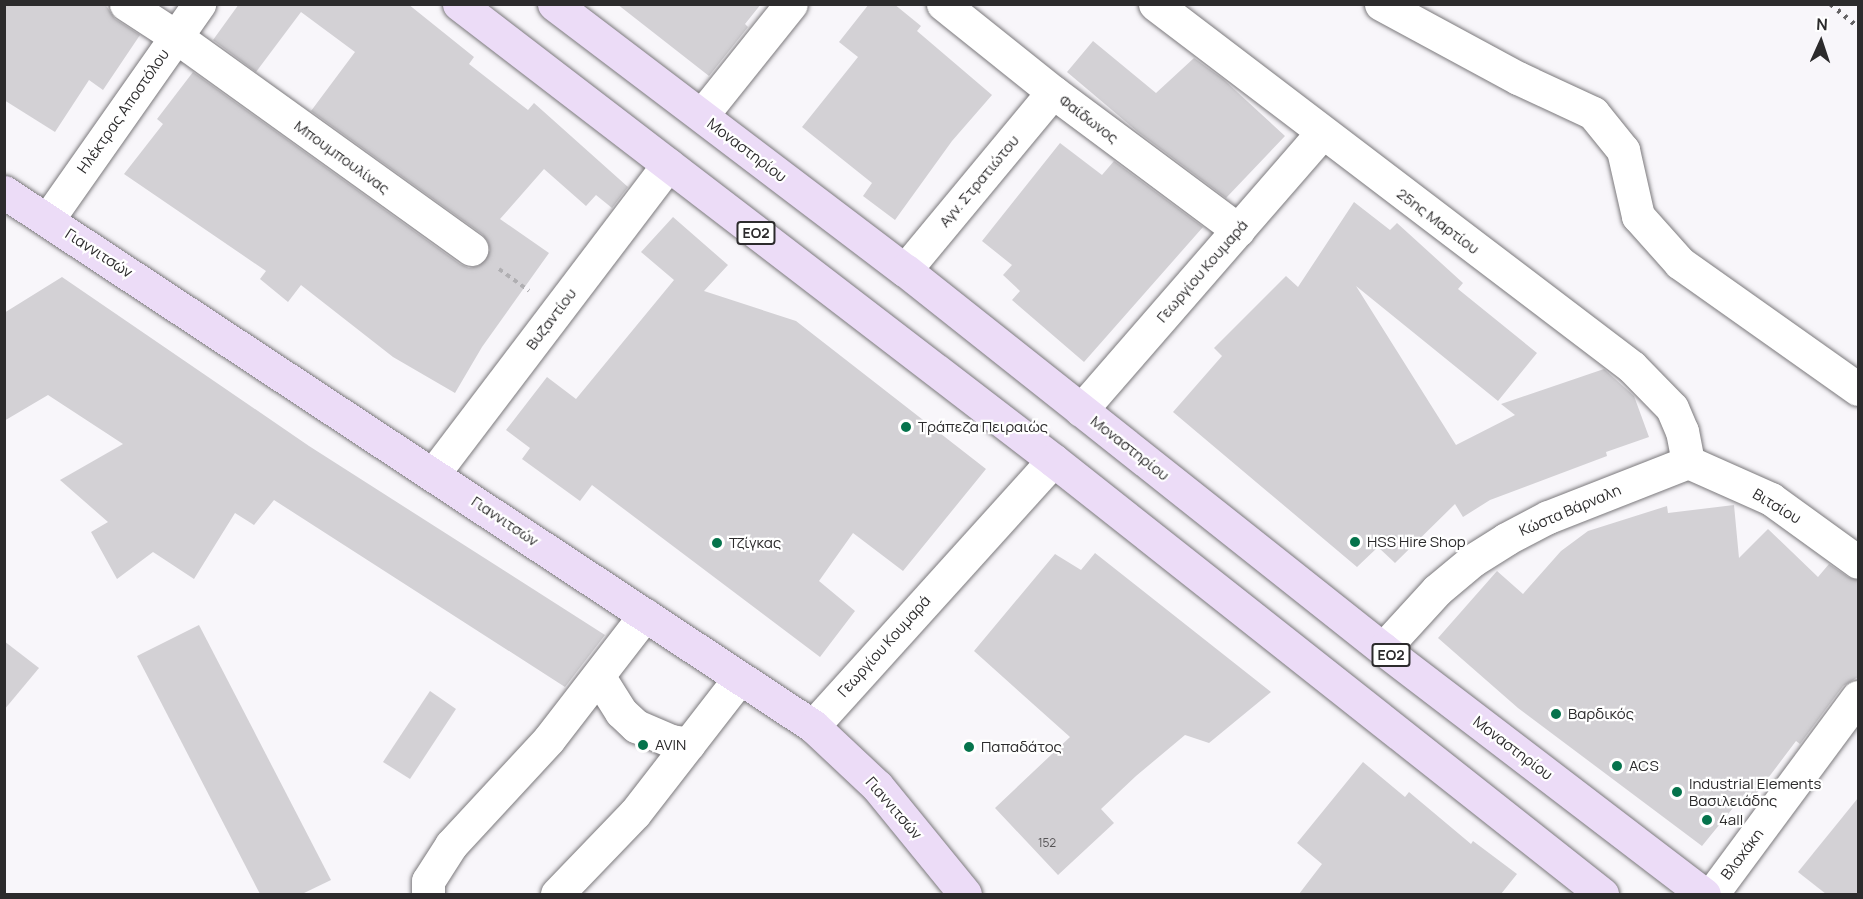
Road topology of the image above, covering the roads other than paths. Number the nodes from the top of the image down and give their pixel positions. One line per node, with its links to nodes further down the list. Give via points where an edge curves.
1 (126, 4): 9 (street, Μπουμπουλίνας)
2 (199, 4): 9 (street, Ηλέκτρας Αποστόλου)
3 (459, 4): 13 (main road, ΕΟ2)
4 (554, 4): 11 (main road, Μοναστηρίου / ΕΟ2)
5 (791, 4): 11 (street)
6 (943, 4): 10 (street, Φαίδωνος)
7 (1155, 4): 12 (street, 25ης Μαρτίου)
8 (1381, 4): 19 (street, via 1518,78 1593,113 1623,150 1638,216 1680,263)
9 (175, 36): 15 (street, Ηλέκτρας Αποστόλου); 17 (street, Μπουμπουλίνας)
10 (1053, 92): 16 (street, Φαίδωνος); 18 (street, Αγν. Στρατιώτου)
11 (702, 115): 18 (main road, Μοναστηρίου / ΕΟ2)
12 (1322, 133): 16 (street, Γεωργίου Κουμαρά); 22 (street, 25ης Μαρτίου, via 1632,367 1672,408 1682,431)
13 (668, 165): 21 (main road, ΕΟ2); 23 (street, Βυζαντίου)
14 (4, 192): 15 (main road, Γιαννιτσών)
15 (48, 219): 23 (main road, Γιαννιτσών)
16 (1238, 230): 20 (street, Γεωργίου Κουμαρά)
17 (471, 249)
18 (905, 270): 20 (main road, Μοναστηρίου / ΕΟ2)
19 (1858, 389)
20 (1081, 410): 26 (main road, Μοναστηρίου / ΕΟ2)
21 (1053, 460): 30 (street, Γεωργίου Κουμαρά); 35 (main road, ΕΟ2)
22 (1688, 462): 24 (street, Βιτσίου, via 1771,499); 26 (street, Κώστα Βάρναλη, via 1548,517 1496,544 1437,590)
23 (434, 473): 25 (main road, Γιαννιτσών)
24 (1858, 562)
25 (645, 615): 27 (street); 28 (main road, Γιαννιτσών)
26 (1383, 649): 36 (main road, Μοναστηρίου / ΕΟ2)
27 (599, 677): 31 (street, via 621,712 636,726); 32 (street, via 549,739 451,844 428,881)
28 (739, 679): 30 (main road, Γιαννιτσών); 31 (street)
29 (1858, 697): 37 (street, Βλαχάκη)
30 (813, 726): 34 (main road, Γιαννιτσών, via 878,786)
31 (689, 744): 33 (street, via 635,813)
32 (428, 894)
33 (557, 894)
34 (966, 894)
35 (1602, 894)
36 (1704, 894)
37 (1712, 894)

